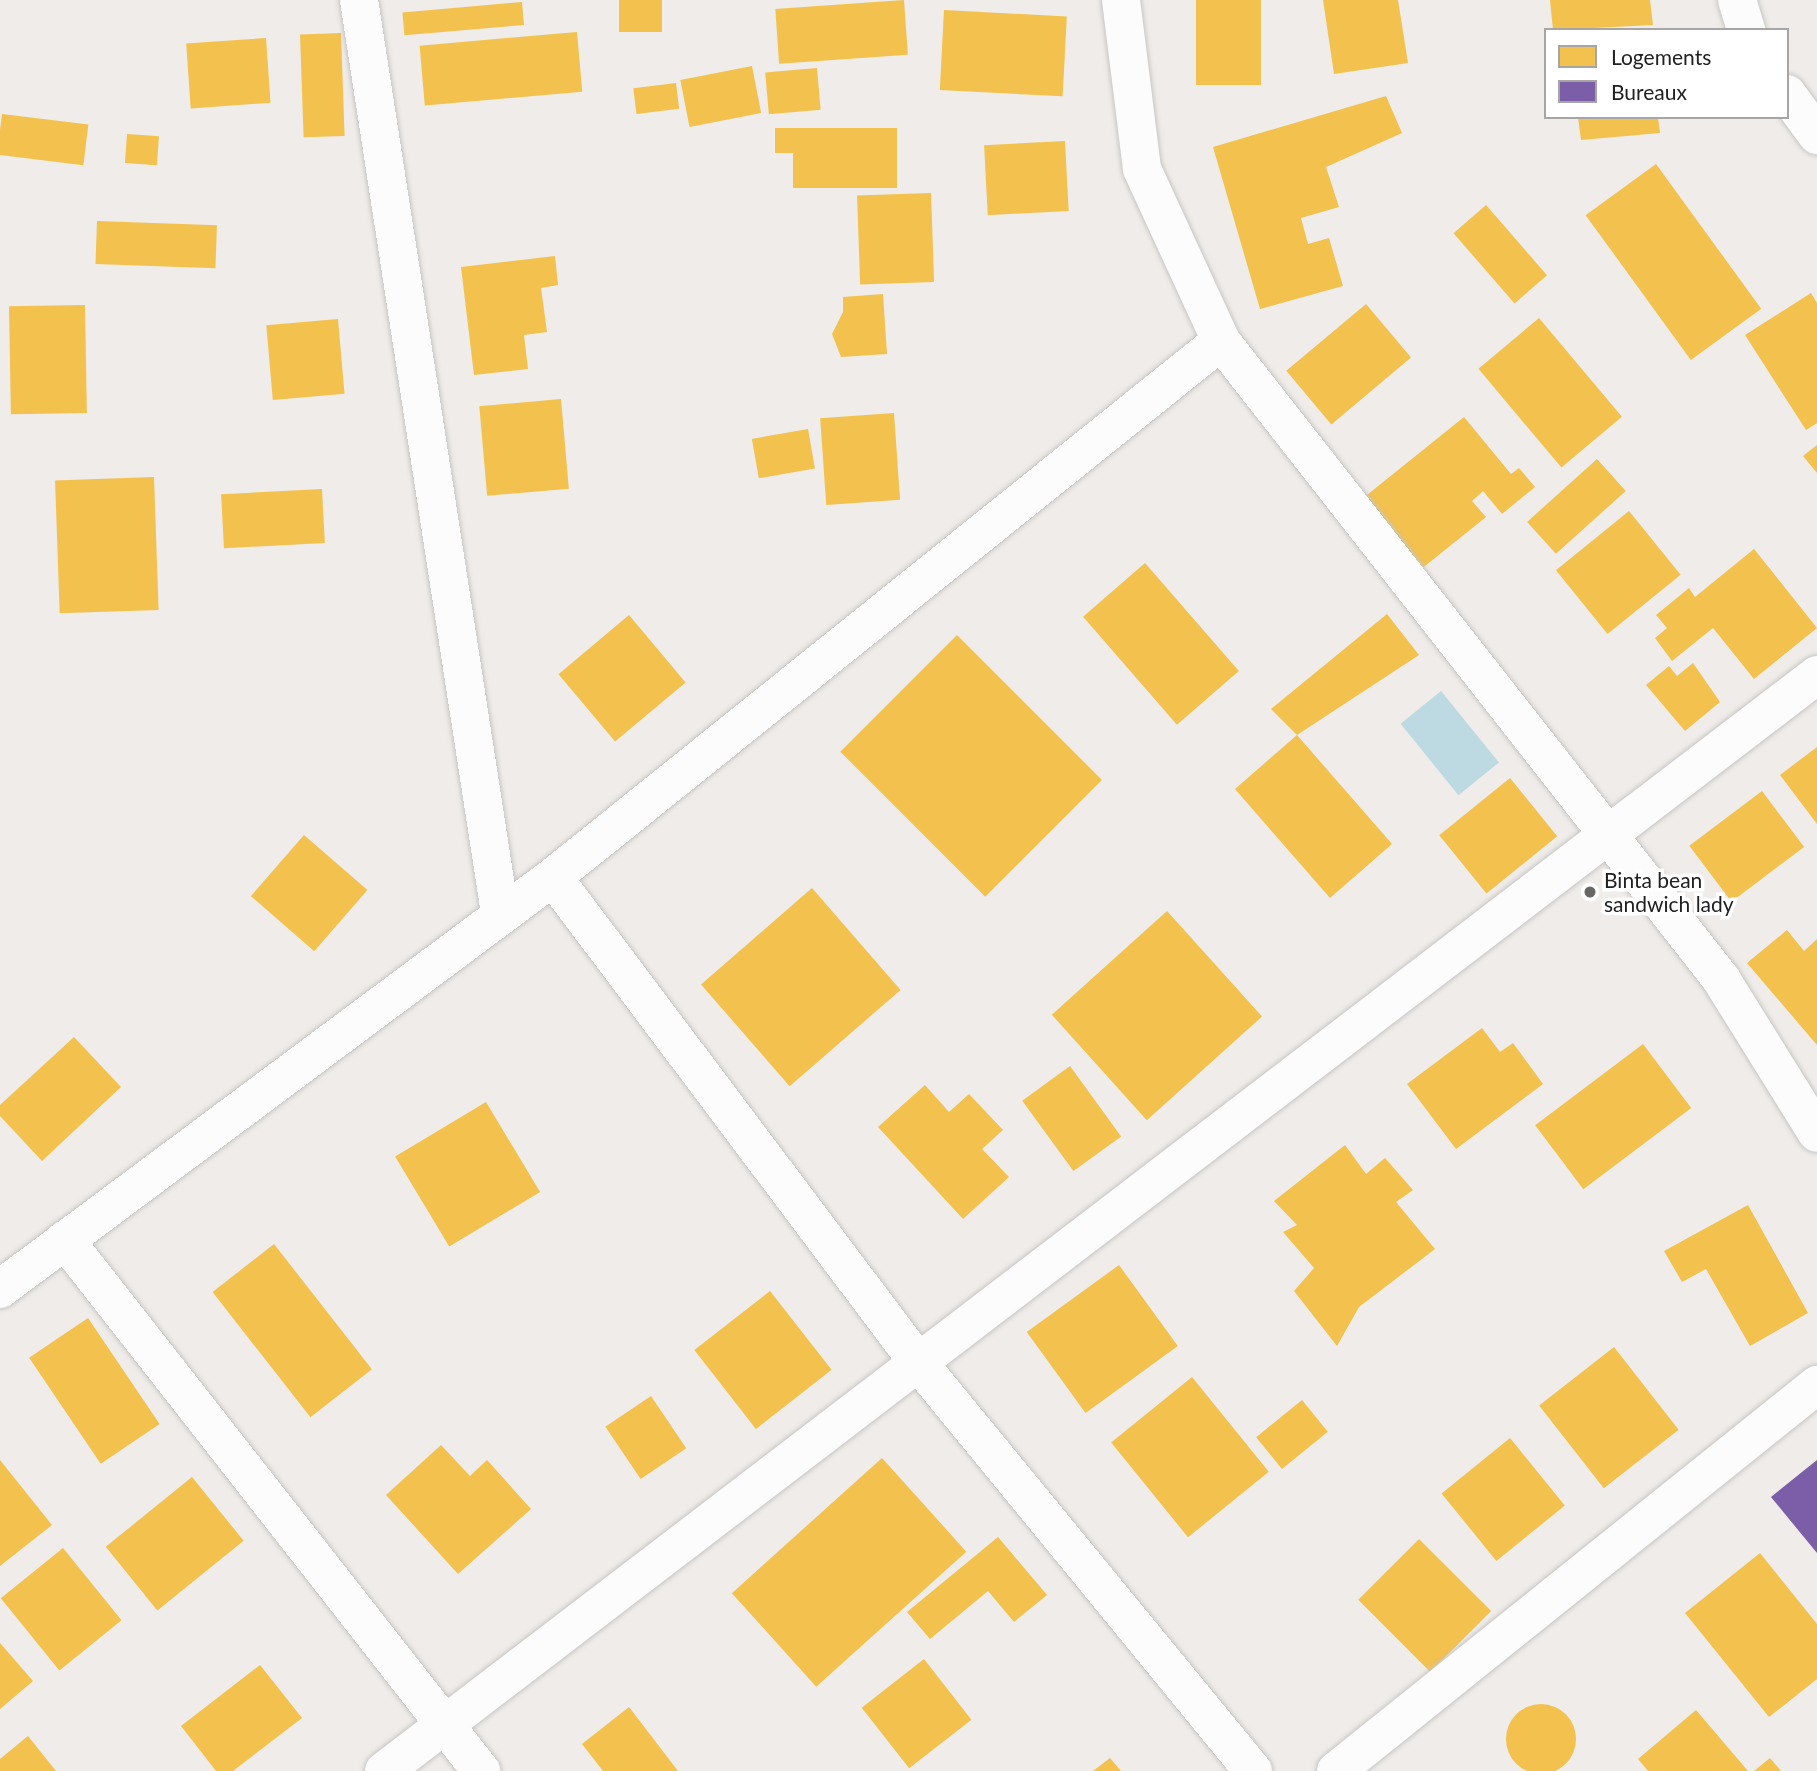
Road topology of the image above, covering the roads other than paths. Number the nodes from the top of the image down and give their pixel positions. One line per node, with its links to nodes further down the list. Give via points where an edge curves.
1 (359, 0): 11 (street)
2 (1121, 0): 7 (street, via 1142,169)
3 (1737, 0): 4 (street)
4 (1745, 28)
5 (1789, 97): 6 (street)
6 (1817, 135)
7 (1221, 341): 9 (street); 10 (street)
8 (1817, 676): 9 (street)
9 (1604, 836): 12 (street); 16 (street)
10 (553, 877): 11 (street); 16 (street)
11 (500, 913): 14 (street)
12 (1805, 1086): 13 (street)
13 (1817, 1133)
14 (65, 1240): 15 (street); 18 (street)
15 (0, 1289)
16 (917, 1361): 18 (street); 21 (street)
17 (1817, 1385): 22 (street)
18 (444, 1722): 19 (street); 20 (street)
19 (384, 1771)
20 (481, 1771)
21 (1253, 1771)
22 (1336, 1771)

